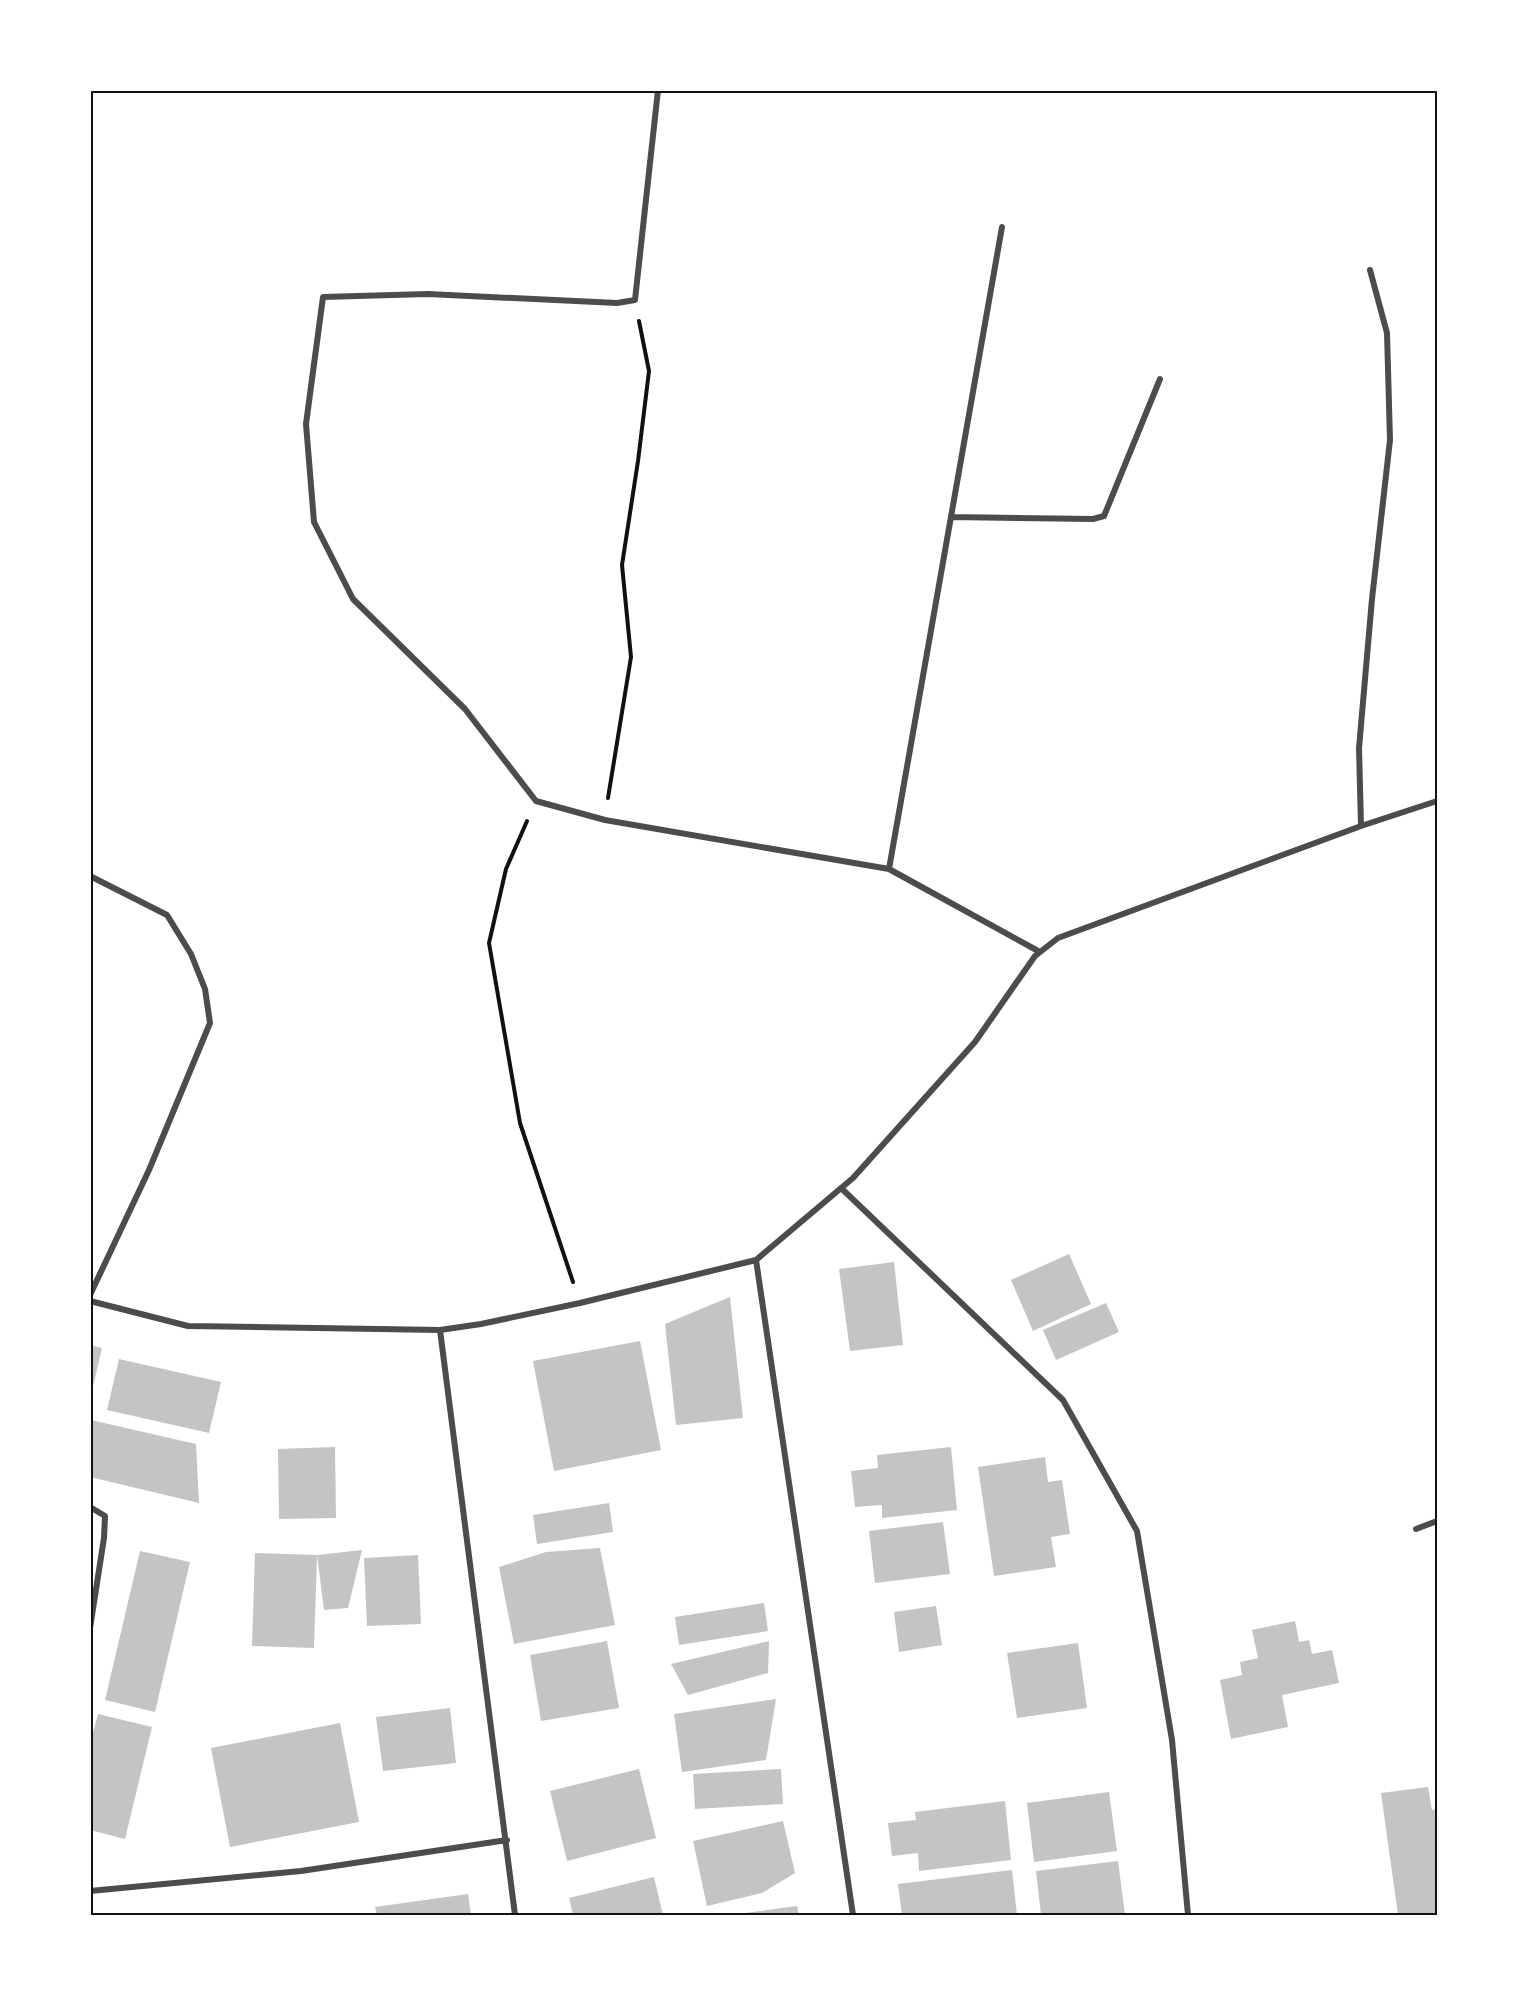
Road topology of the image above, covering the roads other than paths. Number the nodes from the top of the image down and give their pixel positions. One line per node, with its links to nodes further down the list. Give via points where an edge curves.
1 (658, 90): 8 (street, via 635,300 617,303 428,294 323,297 306,424 314,522 353,599 465,709 536,801 605,820)
2 (1002, 227): 5 (street)
3 (1370, 270): 7 (street, via 1387,333 1390,440 1359,748)
4 (1160, 379): 5 (street, via 1104,516)
5 (952, 517): 8 (street)
6 (1437, 801): 7 (street)
7 (1361, 826): 10 (street, via 1058,938)
8 (889, 869): 10 (street)
9 (90, 876): 13 (street, via 167,915 191,954 205,990 210,1023 149,1170)
10 (1040, 952): 11 (street, via 975,1042)
11 (841, 1188): 12 (street); 24 (street, via 1063,1400 1137,1531 1172,1740)
12 (756, 1260): 15 (street, via 580,1303); 23 (street)
13 (90, 1294)
14 (90, 1301): 15 (street, via 188,1326)
15 (440, 1330): 20 (street)
16 (90, 1507): 19 (street, via 105,1516)
17 (1437, 1521): 18 (street)
18 (1416, 1529)
19 (90, 1628)
20 (507, 1840): 21 (street, via 302,1871); 22 (street)
21 (90, 1891)
22 (515, 1915)
23 (853, 1915)
24 (1188, 1915)

